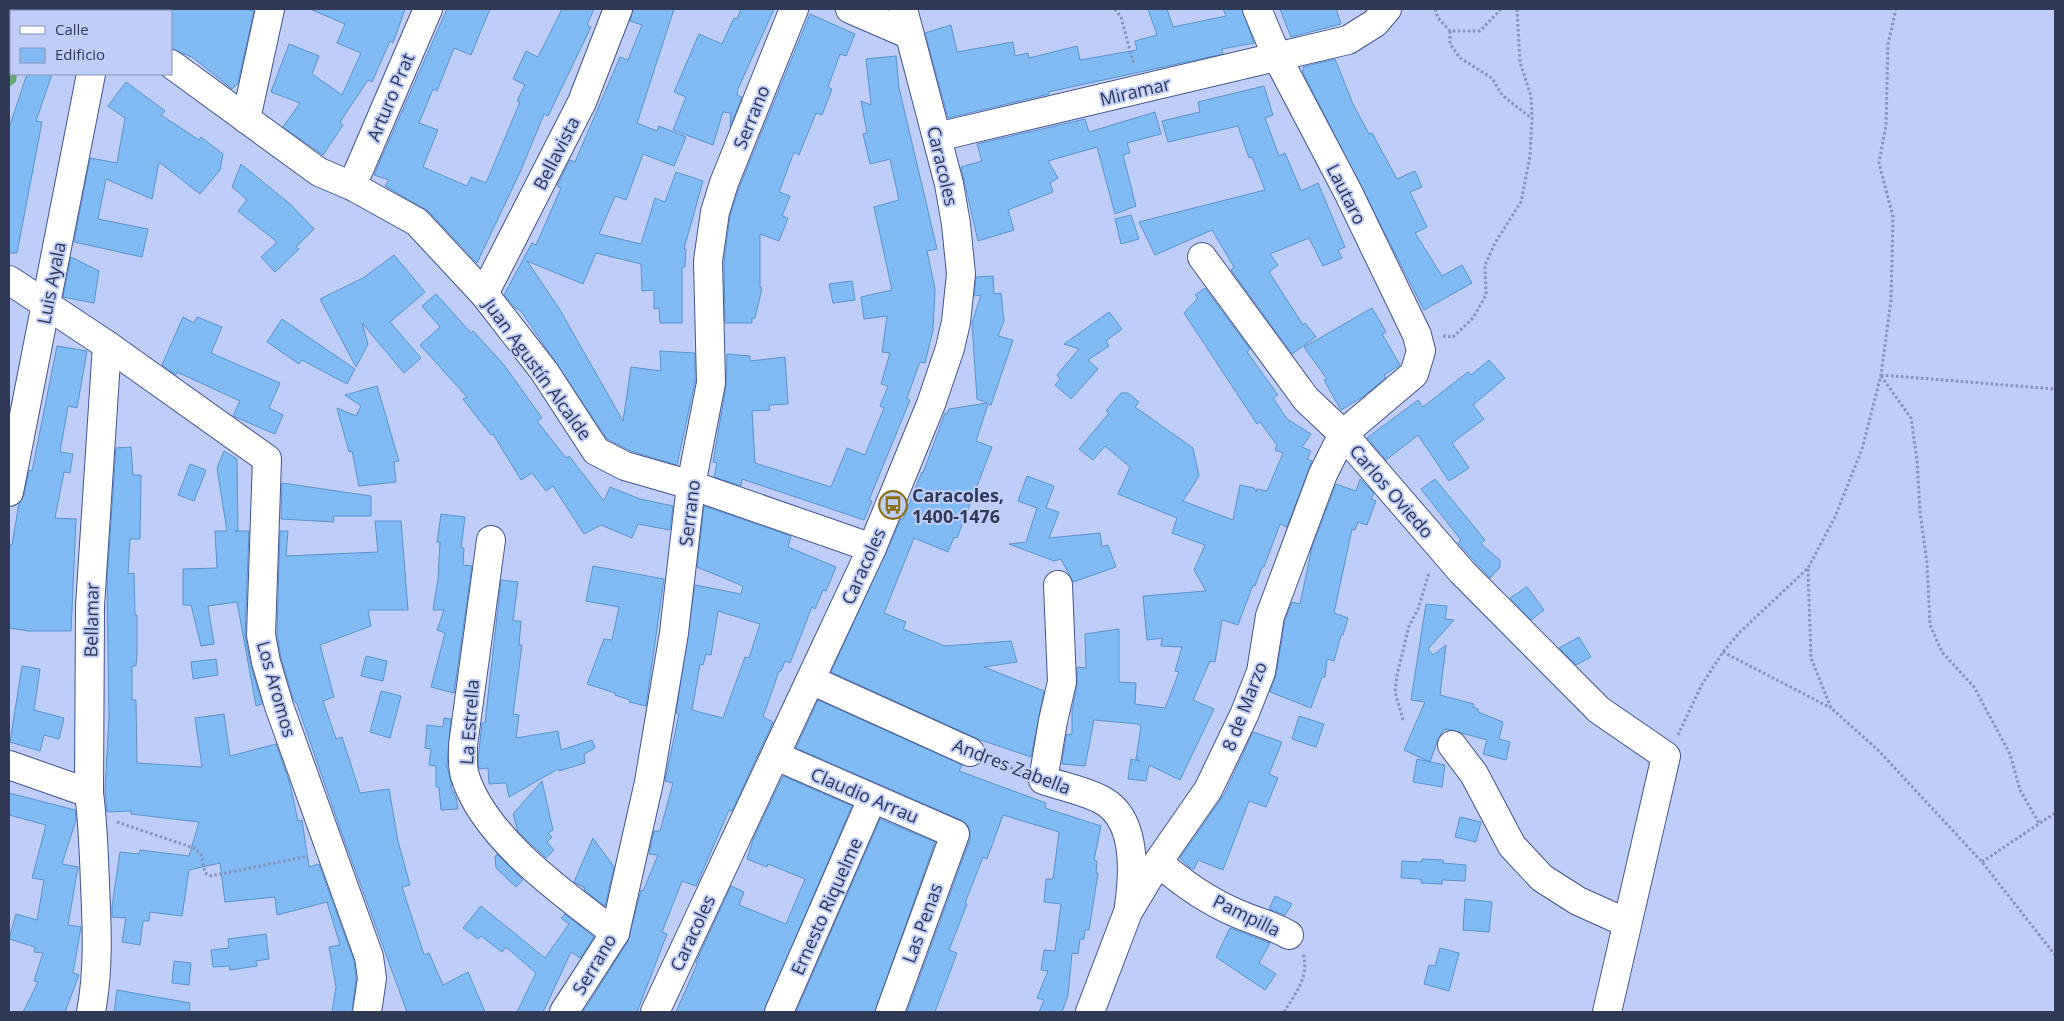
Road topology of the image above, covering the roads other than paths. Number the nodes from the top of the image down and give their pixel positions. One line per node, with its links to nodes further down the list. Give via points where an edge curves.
1 (96, 9): 10 (street)
2 (270, 9): 15 (street)
3 (428, 9): 17 (street, Arturo Prat)
4 (618, 9): 20 (street, Bellavista, via 582,102)
5 (794, 9): 25 (street, Serrano, via 715,212 708,261 711,383)
6 (850, 9): 11 (street)
7 (903, 9): 11 (street, Caracoles)
8 (1257, 9): 12 (street, Lautaro)
9 (1387, 9): 12 (street, Miramar, via 1363,33)
10 (102, 10)
11 (910, 35): 16 (street, Caracoles)
12 (1277, 58): 16 (street, Miramar); 23 (street, Lautaro, via 1348,192 1417,335 1420,358)
13 (172, 65): 15 (street, Juan Agustín Alcalde)
14 (91, 75): 21 (street, Luis Ayala)
15 (246, 119): 17 (street, Juan Agustín Alcalde, via 319,172)
16 (937, 137): 28 (street, Caracoles, via 950,184 957,232 961,274 956,322 931,404)
17 (352, 186): 20 (street, Juan Agustín Alcalde, via 417,222)
18 (1202, 257): 24 (street, Carlos Oviedo, via 1306,399)
19 (9, 280): 21 (street)
20 (484, 294): 25 (street, Juan Agustín Alcalde, via 544,371 596,451 625,466)
21 (47, 305): 22 (street); 26 (street, Luis Ayala)
22 (107, 344): 36 (street, Bellamar, via 90,606); 44 (street, Los Aromos, via 267,459 261,635 279,706 369,957 372,978)
23 (1409, 380): 24 (street, 8 de Marzo)
24 (1343, 434): 38 (street, 8 de Marzo, via 1296,542 1270,616 1261,672 1244,715 1208,790); 40 (street, Carlos Oviedo, via 1444,551 1599,710 1666,756)
25 (691, 485): 28 (street, Juan Agustín Alcalde); 41 (street, Serrano, via 663,706)
26 (9, 492)
27 (491, 540): 41 (street, La Estrella, via 463,745 465,775 480,806 509,843 555,888)
28 (872, 548): 30 (street, Caracoles)
29 (1058, 586): 39 (street, Andres Zabella, via 1062,682 1043,780 1098,798 1110,805 1122,820 1130,849 1133,879)
30 (811, 680): 32 (street, Andres Zabella); 33 (street, Caracoles)
31 (1452, 745): 40 (street, via 1474,774 1512,846 1542,878 1578,901)
32 (970, 752)
33 (776, 756): 35 (street, Claudio Arrau); 46 (street, Caracoles)
34 (9, 765): 36 (street)
35 (872, 799): 37 (street, Claudio Arrau); 47 (street, Ernesto Riquelme)
36 (91, 803): 43 (street, Bellamar, via 97,968)
37 (955, 834): 48 (street, Las Penas)
38 (1158, 862): 39 (street, 8 de Marzo); 42 (street, Pampilla, via 1176,878 1235,912 1272,925)
39 (1128, 912): 49 (street, 8 de Marzo)
40 (1627, 923): 50 (street)
41 (615, 933): 45 (street, Serrano)
42 (1289, 936)
43 (91, 1012)
44 (367, 1012)
45 (564, 1012)
46 (655, 1012)
47 (779, 1012)
48 (890, 1012)
49 (1090, 1012)
50 (1607, 1012)

